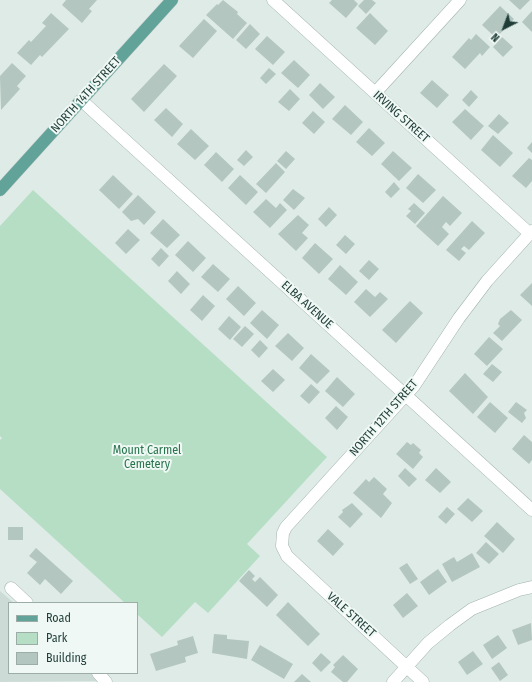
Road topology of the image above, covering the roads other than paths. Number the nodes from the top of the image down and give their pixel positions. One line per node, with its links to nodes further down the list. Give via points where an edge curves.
1 (172, 0): 5 (main road, NORTH 14TH STREET)
2 (273, 0): 4 (street, IRVING STREET)
3 (460, 0): 4 (street)
4 (375, 93): 7 (street, IRVING STREET)
5 (81, 100): 6 (main road, NORTH 14TH STREET); 8 (street, ELBA AVENUE)
6 (0, 190)
7 (531, 232): 8 (street, NORTH 12TH STREET, via 463,312)
8 (406, 395): 9 (street, ELBA AVENUE); 10 (street, NORTH 12TH STREET, via 286,527)
9 (532, 510)
10 (282, 546): 14 (street, VALE STREET, via 298,568)
11 (532, 587): 14 (street, via 472,609 434,639)
12 (11, 588): 13 (street)
13 (26, 602)
14 (407, 667): 17 (street); 18 (street, VALE STREET)
15 (99, 674): 16 (street)
16 (106, 682)
17 (394, 682)
18 (424, 682)

